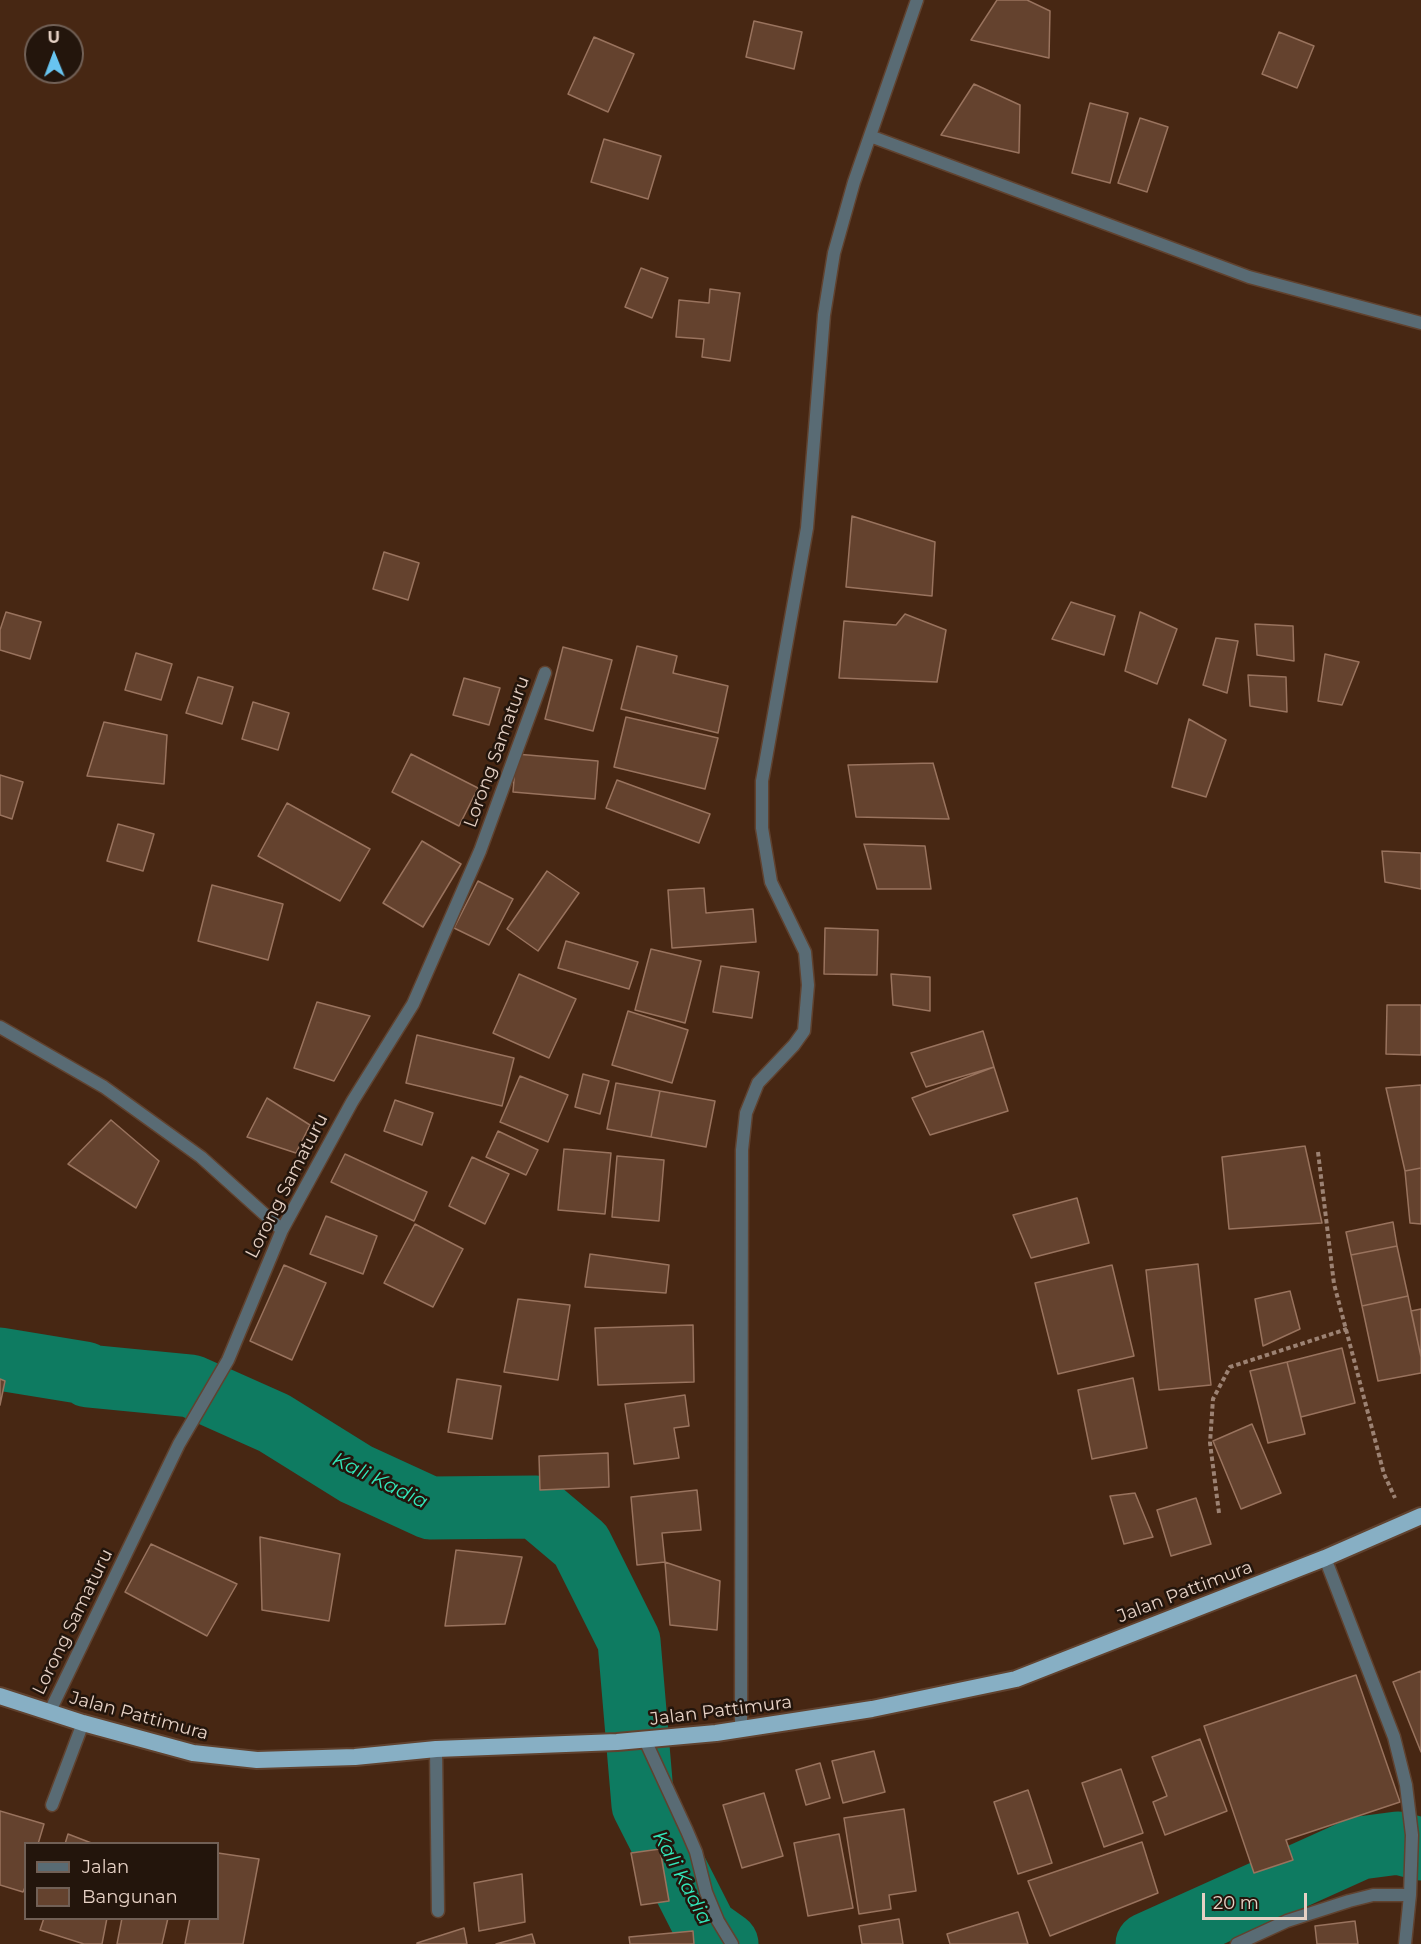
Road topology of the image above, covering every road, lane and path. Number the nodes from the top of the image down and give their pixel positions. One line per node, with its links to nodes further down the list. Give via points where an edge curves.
1 (917, 0): 2 (street)
2 (870, 136): 3 (street, via 1249,277); 15 (street, via 834,253 825,305 807,528 762,781 762,828 771,882 805,952 808,985 804,1031 758,1083 746,1113 742,1150)
3 (1421, 323)
4 (545, 673): 7 (street, Lorong Samaturu, via 480,851 413,1004 352,1102)
5 (0, 1027): 7 (street, via 104,1088 201,1157)
6 (1318, 1152): 8 (path, via 1334,1284)
7 (282, 1230): 13 (street, Lorong Samaturu, via 228,1360 179,1444)
8 (1347, 1329): 9 (path, via 1230,1367 1213,1400 1210,1443); 10 (path, via 1384,1474)
9 (1219, 1513)
10 (1414, 1519): 11 (highway, Jalan Pattimura)
11 (1325, 1558): 15 (highway, Jalan Pattimura, via 1016,1679 872,1709); 19 (street, via 1394,1737 1406,1785 1412,1835)
12 (0, 1696): 13 (highway, Jalan Pattimura)
13 (50, 1711): 14 (highway, Jalan Pattimura)
14 (83, 1723): 17 (highway, Jalan Pattimura, via 193,1753 257,1760 355,1757); 18 (street)
15 (741, 1729): 16 (highway, Jalan Pattimura)
16 (644, 1740): 17 (highway, Jalan Pattimura); 22 (street, via 696,1852 718,1921)
17 (436, 1749): 20 (street)
18 (52, 1805)
19 (1410, 1895): 21 (street, via 1373,1895 1349,1900 1287,1921); 23 (street)
20 (438, 1911)
21 (1244, 1943)
22 (732, 1944)
23 (1404, 1944)

